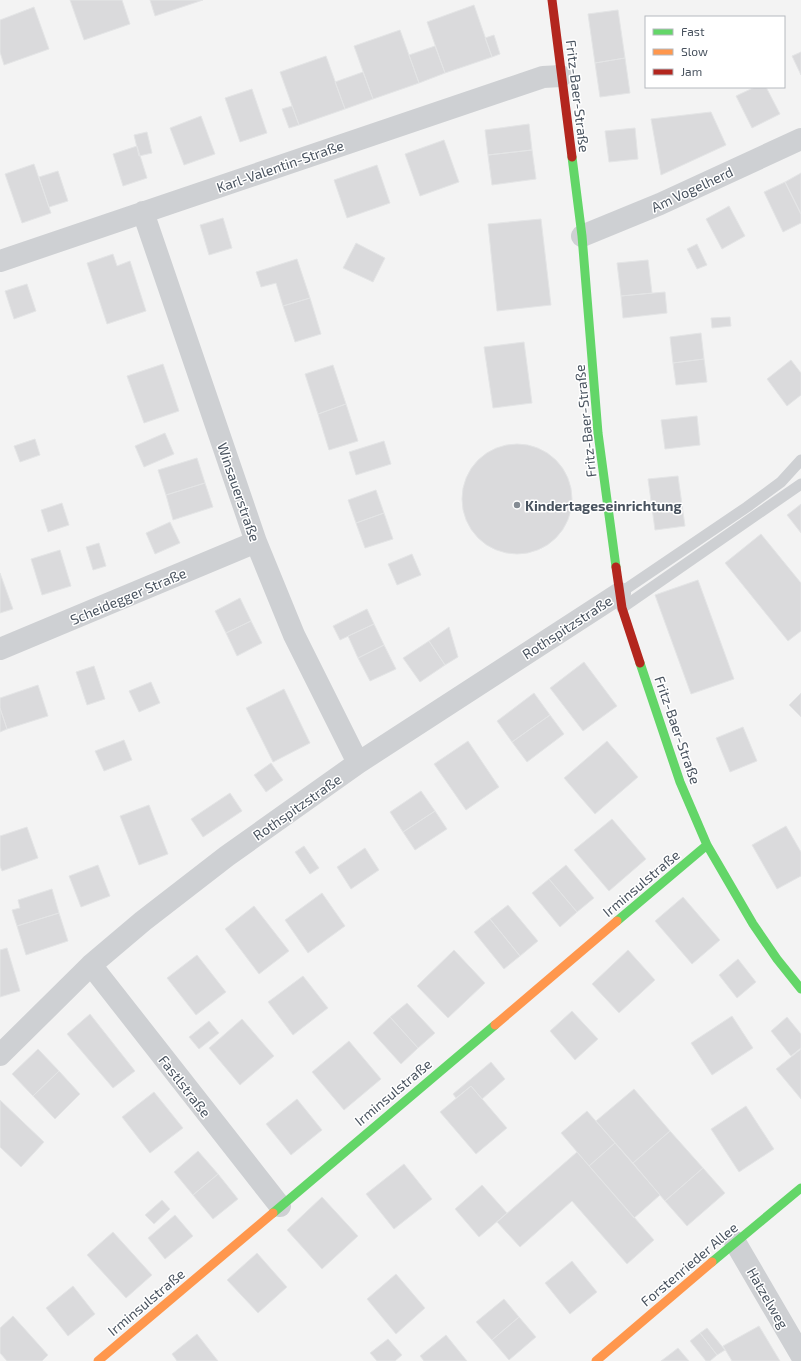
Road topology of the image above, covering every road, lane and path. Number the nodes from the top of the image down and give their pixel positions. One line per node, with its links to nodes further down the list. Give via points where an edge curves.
1 (552, 0): 2 (street, Fritz-Baer-Straße)
2 (561, 76): 4 (street, Karl-Valentin-Straße, via 543,77); 5 (street, Fritz-Baer-Straße)
3 (801, 139): 5 (street, Am Vogelherd, via 660,204)
4 (143, 212): 6 (street, Karl-Valentin-Straße); 9 (street, Winsauerstraße)
5 (582, 236): 10 (street, Fritz-Baer-Straße, via 598,433)
6 (0, 261)
7 (801, 460): 10 (lane, via 781,482)
8 (801, 484): 10 (lane)
9 (256, 542): 11 (street, Scheidegger Straße); 12 (street, Winsauerstraße, via 294,635)
10 (621, 600): 12 (street, Rothspitzstraße); 13 (street, Fritz-Baer-Straße, via 680,782)
11 (0, 649)
12 (358, 763): 14 (street, Rothspitzstraße, via 227,856)
13 (707, 845): 15 (street, Fritz-Baer-Straße, via 753,924); 18 (street, Irminsulstraße)
14 (91, 965): 16 (street, Rothspitzstraße); 18 (street, Fastlstraße)
15 (801, 989)
16 (0, 1055)
17 (801, 1188): 19 (street, Forstenrieder Allee)
18 (280, 1206): 21 (street, Irminsulstraße)
19 (735, 1242): 20 (street, Hatzelweg); 22 (street, Forstenrieder Allee)
20 (801, 1355)
21 (98, 1361)
22 (596, 1361)

